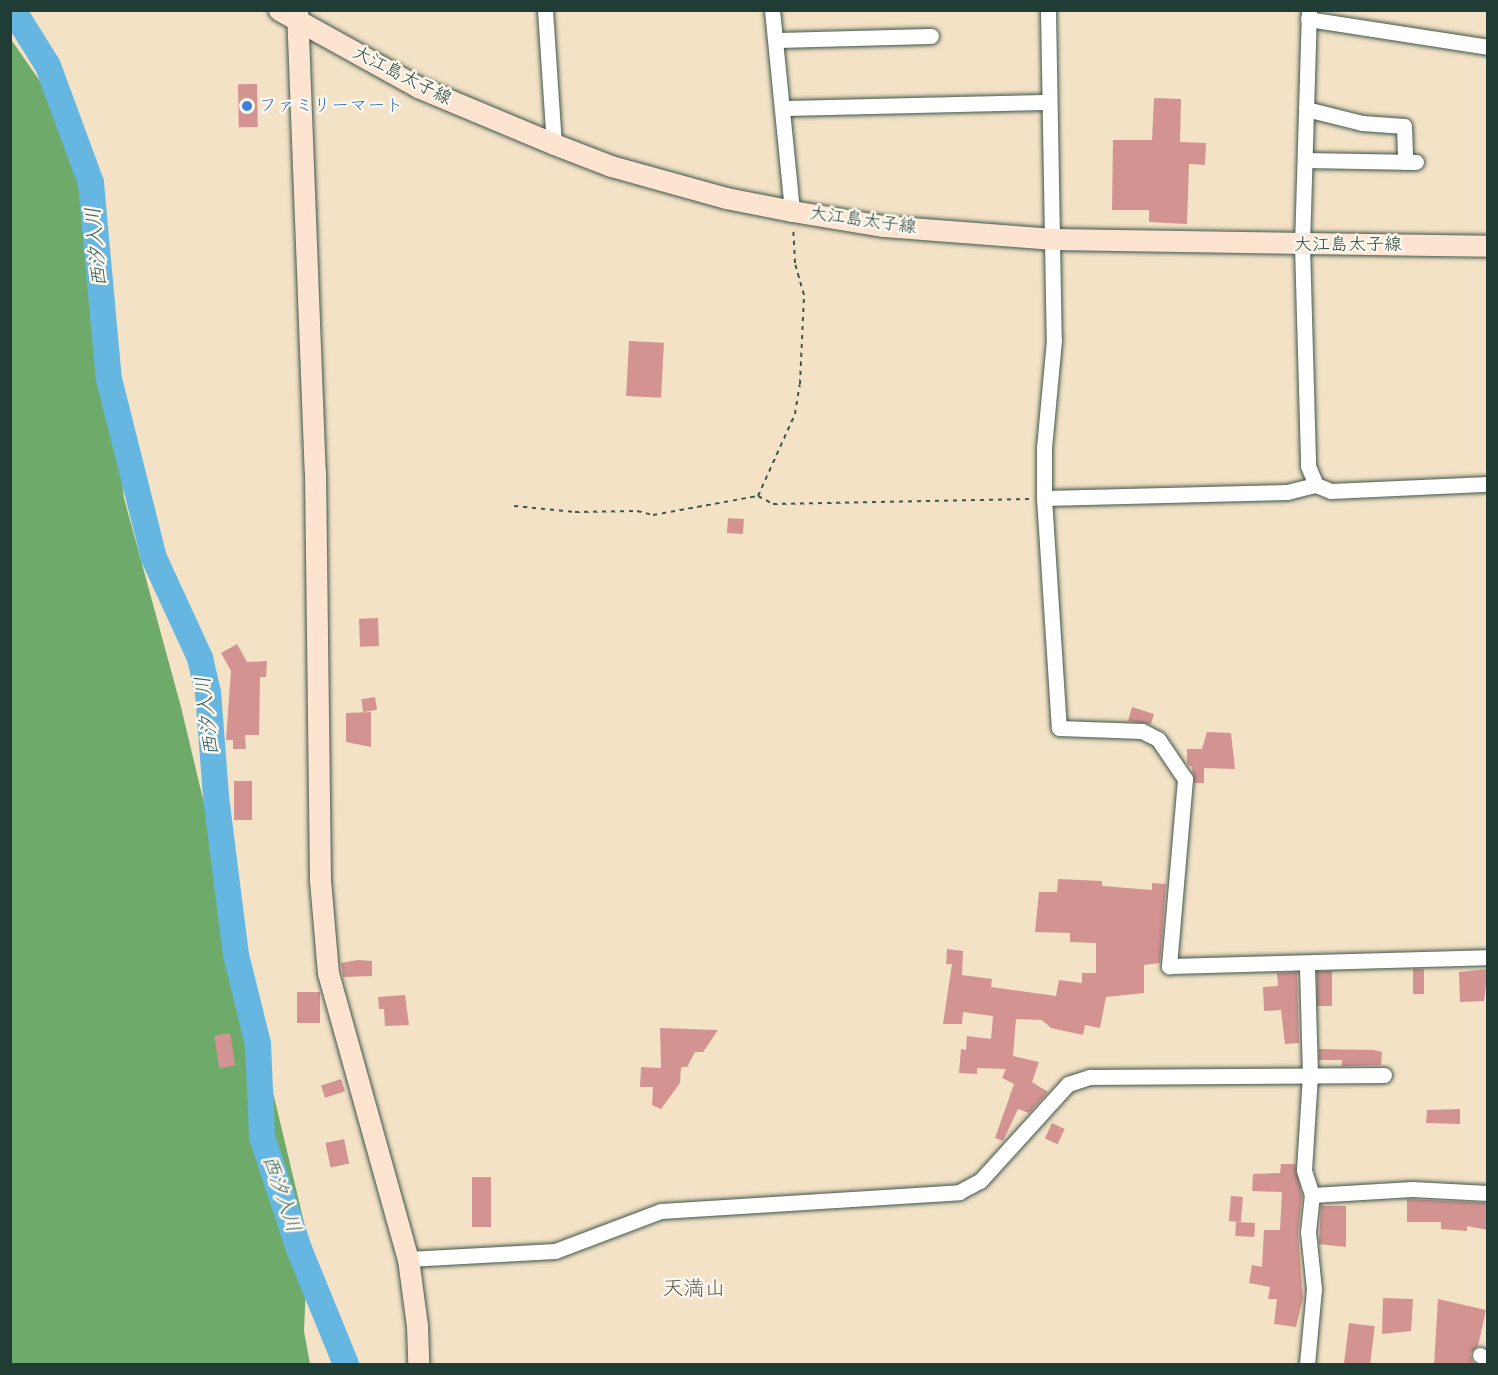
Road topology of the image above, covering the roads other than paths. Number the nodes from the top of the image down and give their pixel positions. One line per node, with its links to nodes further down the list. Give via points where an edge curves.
1 (545, 10): 12 (street)
2 (772, 10): 7 (street)
3 (1048, 10): 9 (street)
4 (291, 14): 12 (street, 大江島太子線, via 418,87); 27 (street, via 315,471 320,880 333,993)
5 (1309, 14): 8 (street); 11 (street)
6 (931, 36): 7 (street)
7 (776, 40): 10 (street)
8 (1488, 47)
9 (1047, 102): 10 (street); 15 (street)
10 (783, 108): 14 (street)
11 (1306, 109): 13 (street); 13 (street, via 1362,123 1404,126 1411,162)
12 (554, 144): 14 (street, 大江島太子線, via 657,179)
13 (1305, 160): 16 (street)
14 (792, 211): 15 (street, 大江島太子線, via 884,226)
15 (1054, 239): 16 (street, 大江島太子線); 20 (street, via 1054,340 1044,447)
16 (1302, 245): 17 (street, 大江島太子線); 19 (street, via 1308,466)
17 (1488, 246)
18 (1488, 483): 19 (street, via 1331,491)
19 (1316, 484): 20 (street, via 1287,492)
20 (1044, 498): 22 (street, via 1059,729 1142,731 1158,739 1185,779 1169,966)
21 (1488, 957): 22 (street)
22 (1308, 965): 23 (street)
23 (1310, 1075): 24 (street); 26 (street, via 1304,1170); 27 (street, via 1111,1075 1068,1084 980,1180 959,1192 662,1211 555,1251)
24 (1384, 1075)
25 (1488, 1193): 26 (street, via 1412,1189)
26 (1312, 1195): 29 (street, via 1308,1232 1314,1289)
27 (408, 1259): 28 (street)
28 (418, 1365)
29 (1307, 1365)

